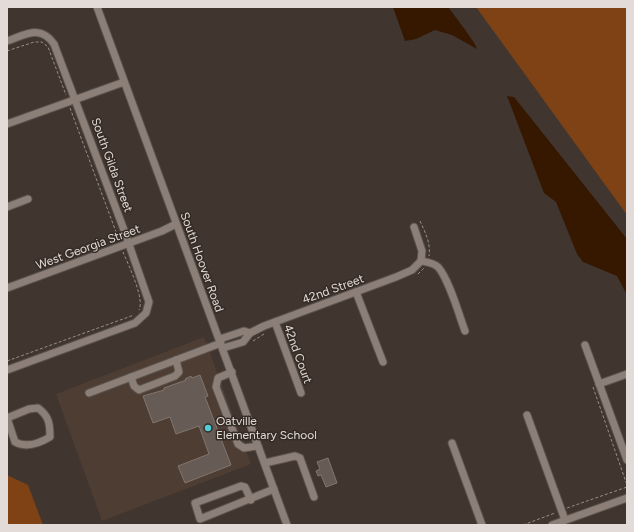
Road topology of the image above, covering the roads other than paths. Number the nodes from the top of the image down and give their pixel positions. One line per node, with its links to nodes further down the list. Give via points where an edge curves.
1 (97, 7): 3 (street, South Hoover Road)
2 (7, 41): 4 (street, South Gilda Street, via 30,33 46,34 54,44)
3 (124, 82): 4 (street); 8 (street, South Hoover Road)
4 (76, 99): 5 (street); 10 (street, South Gilda Street)
5 (7, 124)
6 (28, 199): 7 (street)
7 (7, 207)
8 (176, 224): 10 (street, West Georgia Street); 16 (street, South Hoover Road)
9 (414, 227): 11 (street, via 422,251)
10 (129, 243): 12 (street, West Georgia Street); 20 (street, South Gilda Street, via 148,297 148,308 142,317 135,323)
11 (420, 261): 13 (street, 42nd Street, via 412,270); 15 (street, via 437,266 444,275)
12 (7, 288)
13 (356, 292): 14 (street, 42nd Street); 19 (street)
14 (275, 322): 16 (street, 42nd Street, via 250,333 244,331); 26 (street, 42nd Court)
15 (465, 331)
16 (221, 343): 18 (street, 42nd Street); 21 (street, South Hoover Road)
17 (585, 346): 24 (street)
18 (176, 360): 23 (street, 42nd Street); 23 (street, via 179,372 175,376 138,390)
19 (382, 362)
20 (7, 370)
21 (232, 372): 30 (street, South Hoover Road); 30 (street, via 218,378 216,387 238,444 244,448)
22 (627, 374): 24 (street)
23 (131, 377): 25 (street, 42nd Street)
24 (599, 384): 31 (street)
25 (89, 393)
26 (301, 393)
27 (527, 415): 37 (street)
28 (7, 418): 28 (street, via 38,408 49,421 50,437 21,445 15,442)
29 (452, 443): 39 (street)
30 (258, 446): 32 (street, South Hoover Road)
31 (627, 459)
32 (265, 463): 33 (street, South Hoover Road); 34 (street, via 290,457 300,458)
33 (274, 490): 36 (street); 38 (street, South Hoover Road)
34 (314, 497)
35 (627, 498): 37 (street)
36 (250, 500): 36 (street, via 200,519 195,503 241,486 245,487)
37 (565, 520): 40 (street)
38 (287, 525)
39 (482, 525)
40 (552, 525)

